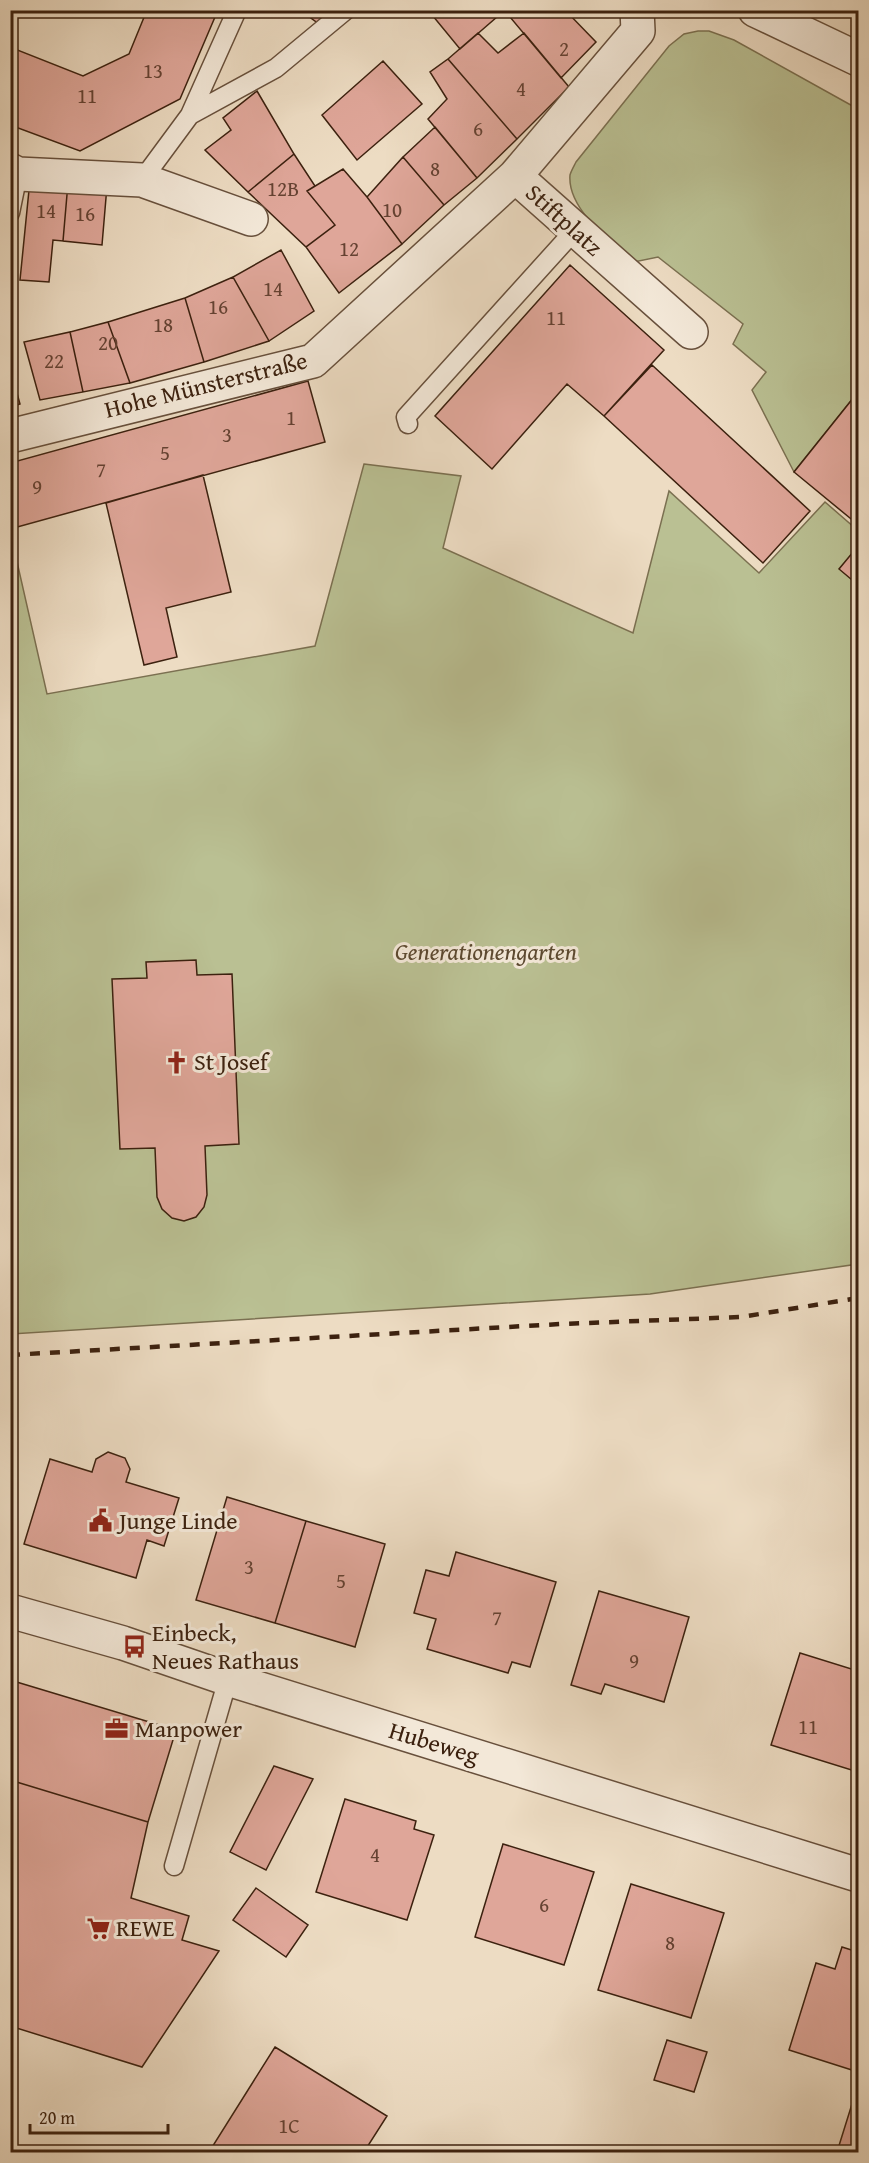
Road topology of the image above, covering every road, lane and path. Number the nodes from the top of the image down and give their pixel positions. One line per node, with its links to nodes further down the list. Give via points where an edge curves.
1 (237, 10): 6 (lane)
2 (346, 10): 6 (lane, via 276,68)
3 (637, 10): 8 (street, Stiftplatz, via 638,31)
4 (755, 10): 5 (street)
5 (858, 59)
6 (190, 115): 9 (lane)
7 (14, 172): 9 (street); 10 (lane)
8 (515, 176): 12 (street, Stiftplatz); 15 (street, Hohe Münsterstraße, via 313,361)
9 (142, 180): 11 (street)
10 (10, 213)
11 (251, 219)
12 (575, 230): 13 (street, Stiftplatz); 14 (lane, via 406,417)
13 (691, 332)
14 (408, 424)
15 (10, 436)
16 (10, 1611): 17 (street, Hubeweg, via 123,1643)
17 (228, 1679): 18 (lane); 19 (street, Hubeweg)
18 (174, 1866)
19 (858, 1875)

